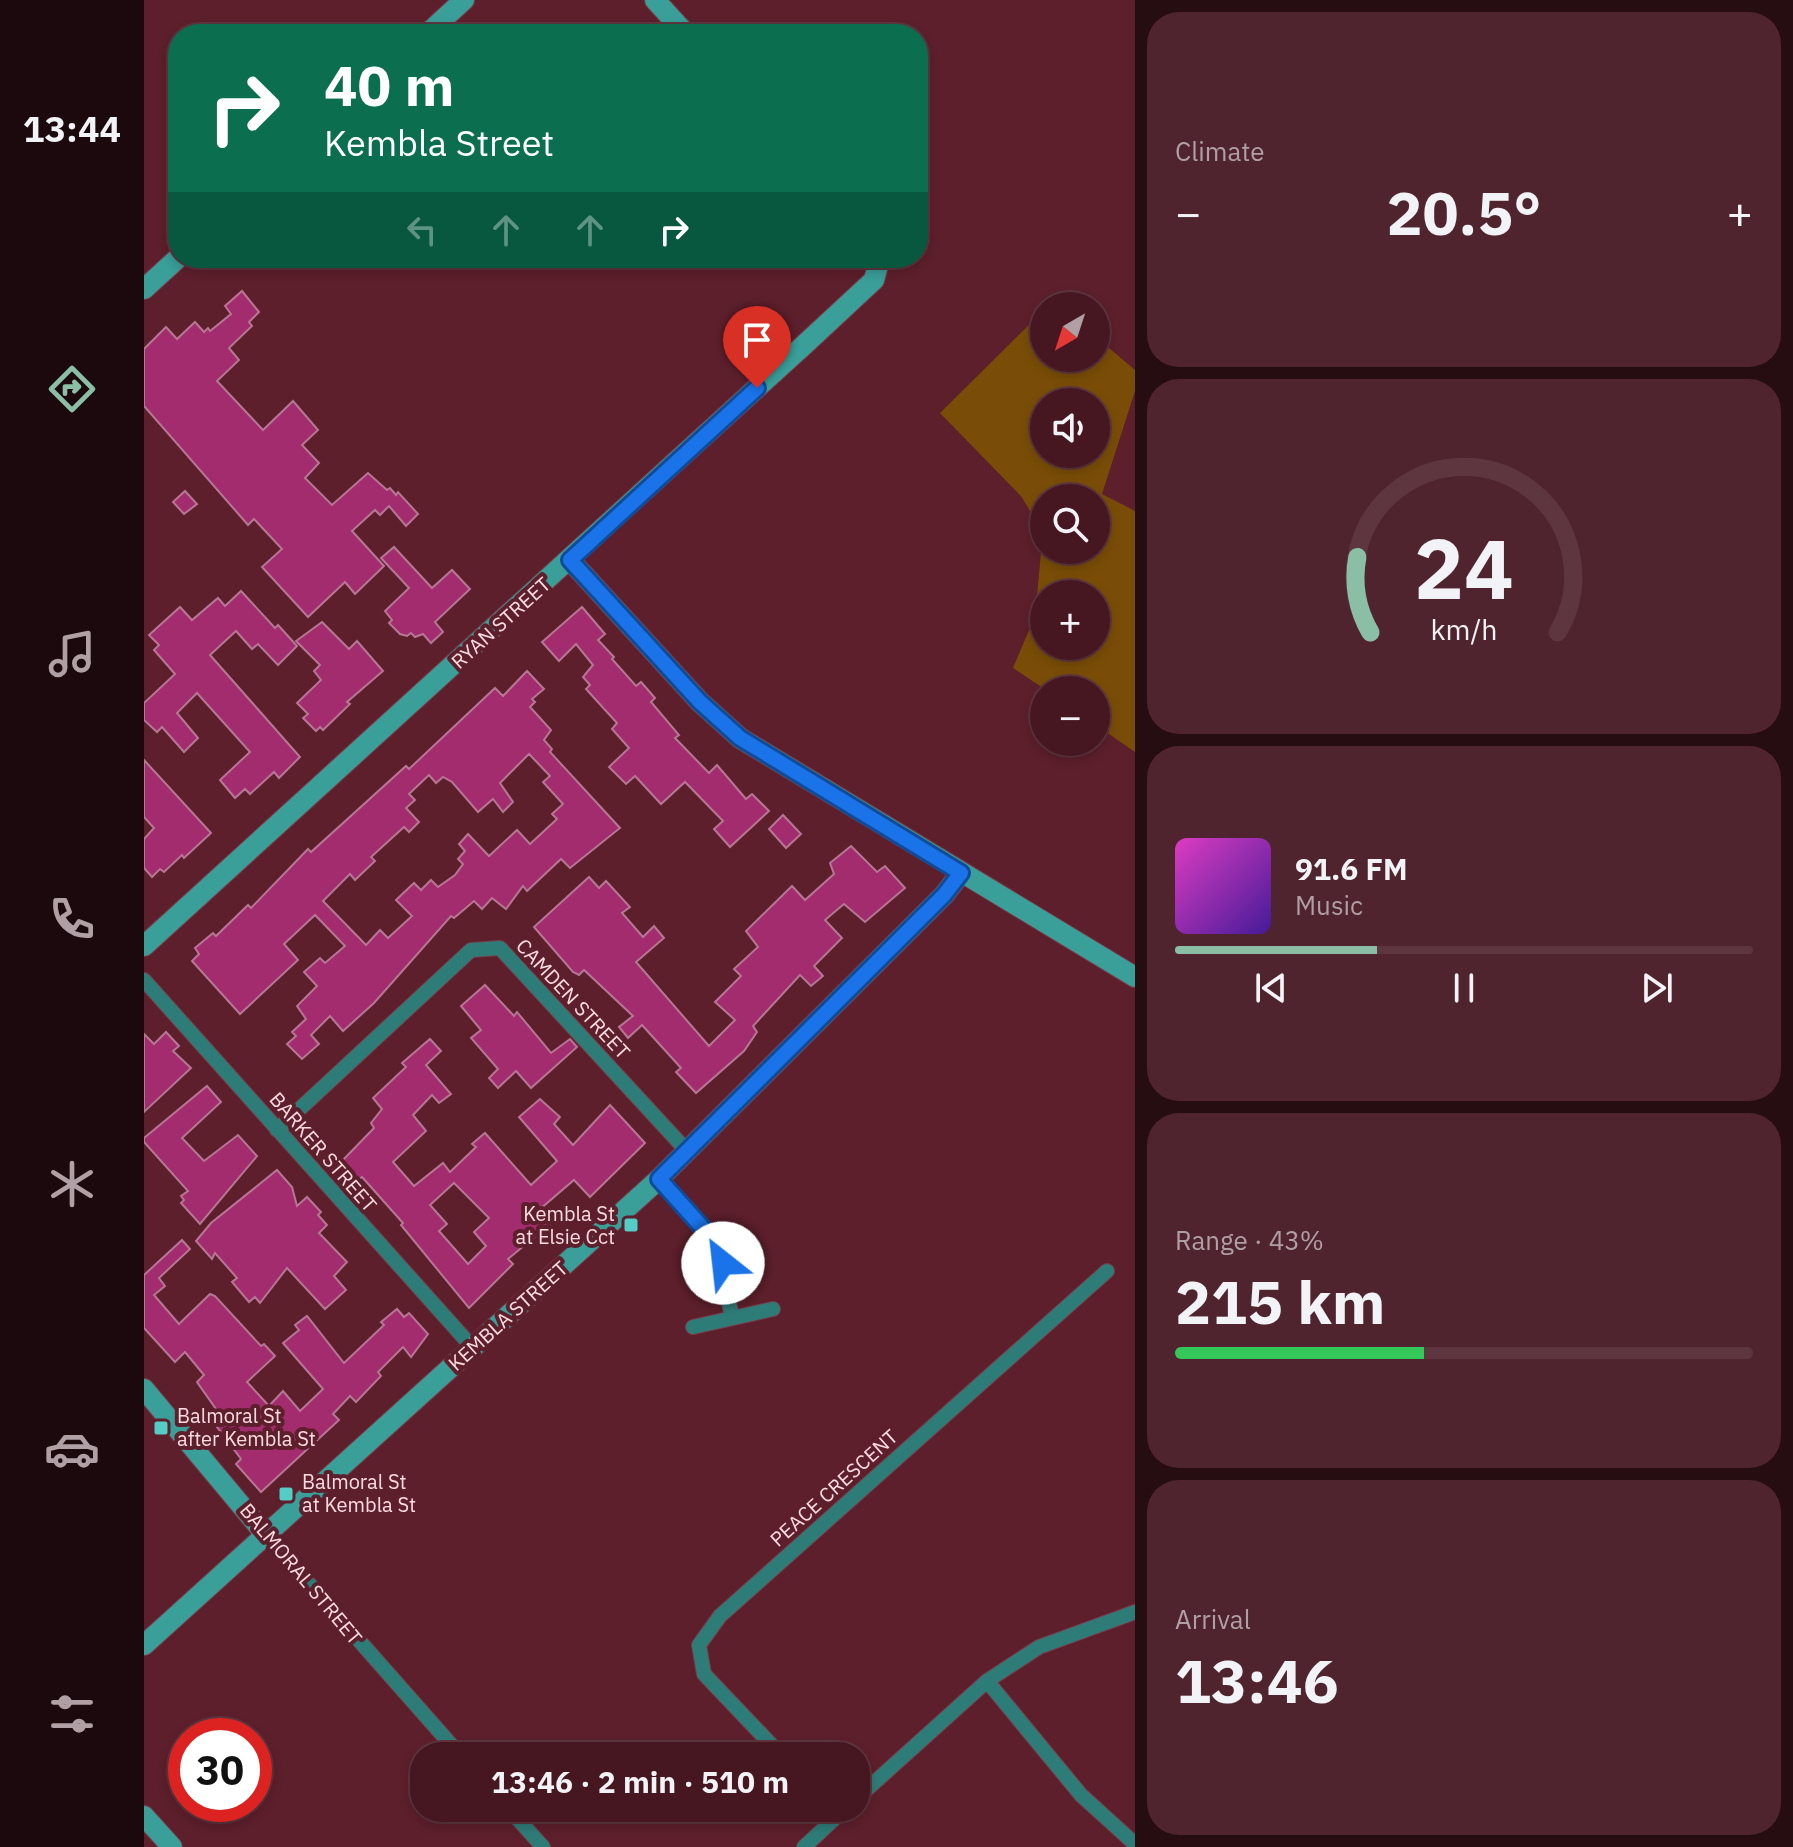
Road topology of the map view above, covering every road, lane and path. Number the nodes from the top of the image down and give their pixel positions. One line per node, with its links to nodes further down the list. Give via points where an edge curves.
1 (464, 0): 3 (main road)
2 (655, 0): 4 (main road)
3 (438, 24)
4 (677, 24)
5 (168, 267): 7 (main road)
6 (877, 268): 8 (main road, RYAN STREET, via 874,280)
7 (144, 289)
8 (570, 560): 9 (main road, via 700,702 740,738); 10 (main road, RYAN STREET)
9 (961, 873): 11 (main road); 14 (main road, KEMBLA STREET)
10 (144, 946)
11 (1135, 977)
12 (144, 980): 13 (street, BARKER STREET)
13 (277, 1130): 14 (street, CAMDEN STREET, via 471,950 500,948); 20 (street, BARKER STREET)
14 (687, 1151): 15 (main road, KEMBLA STREET)
15 (659, 1179): 18 (street, via 718,1248); 20 (main road, KEMBLA STREET)
16 (1107, 1271): 27 (street, PEACE CRESCENT, via 720,1616 699,1645 704,1674)
17 (773, 1309): 18 (street)
18 (732, 1317): 19 (street)
19 (693, 1327)
20 (473, 1348): 22 (main road, KEMBLA STREET)
21 (144, 1389): 22 (main road, BALMORAL STREET)
22 (266, 1535): 24 (main road, KEMBLA STREET); 26 (street, BALMORAL STREET)
23 (1135, 1612): 25 (street, via 1039,1647)
24 (144, 1645)
25 (987, 1681): 28 (street); 32 (street, via 1081,1795)
26 (449, 1742)
27 (769, 1742)
28 (870, 1786)
29 (144, 1816): 33 (main road)
30 (521, 1822): 34 (street)
31 (828, 1822): 35 (street)
32 (1135, 1844)
33 (172, 1847)
34 (543, 1847)
35 (804, 1847)

